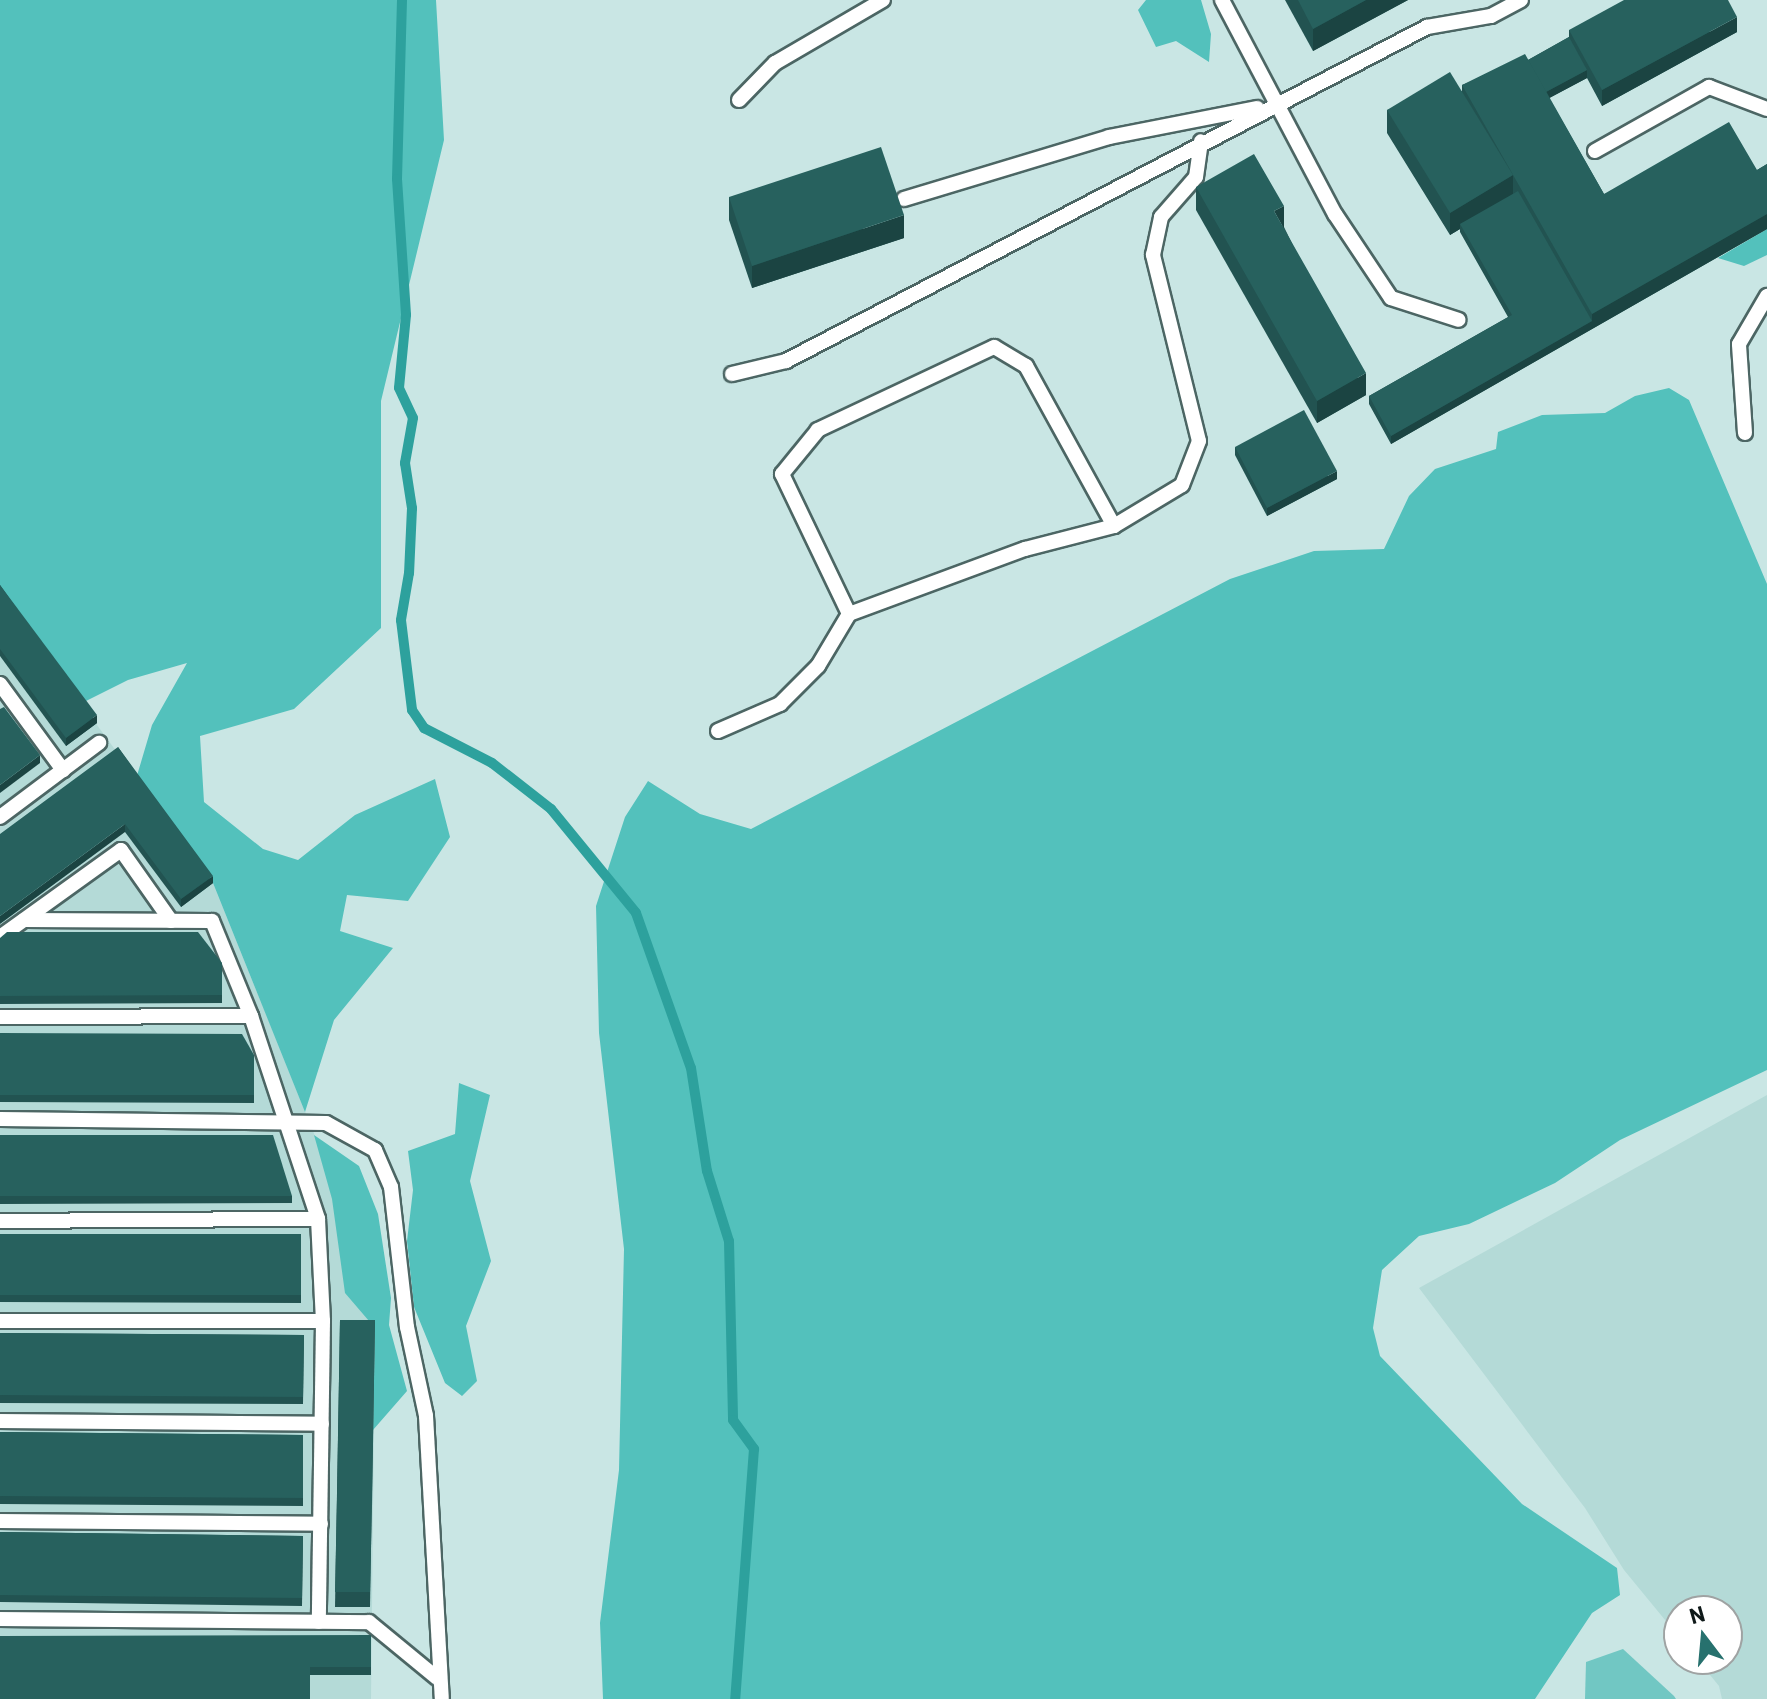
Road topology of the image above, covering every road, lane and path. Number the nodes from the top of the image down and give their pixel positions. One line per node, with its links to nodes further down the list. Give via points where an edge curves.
1 (883, 0): 4 (lane, via 775,63)
2 (1222, 0): 5 (lane)
3 (1521, 0): 5 (lane, via 1491,16 1427,27)
4 (739, 100)
5 (1273, 104): 7 (lane); 9 (lane, via 1109,137); 11 (lane, via 1391,298)
6 (1767, 109): 8 (lane, via 1709,87)
7 (1201, 141): 12 (lane, via 786,361); 14 (lane, via 1196,177 1161,217 1153,255 1199,441 1182,485)
8 (1595, 151)
9 (904, 199)
10 (1767, 296): 13 (lane, via 1739,344)
11 (1459, 320)
12 (732, 374)
13 (1745, 433)
14 (1114, 526): 15 (lane, via 1025,549); 15 (lane, via 1026,366 994,347 818,430 782,474)
15 (849, 614): 17 (lane, via 818,666 780,704)
16 (1, 688): 19 (lane)
17 (718, 731)
18 (99, 743): 19 (lane)
19 (63, 770): 20 (lane)
20 (0, 817)
21 (24, 920): 22 (lane); 22 (lane, via 121,850); 23 (lane)
22 (171, 921): 24 (lane, via 212,921)
23 (0, 937)
24 (251, 1016): 25 (lane); 27 (lane)
25 (0, 1017)
26 (0, 1119): 27 (lane)
27 (286, 1121): 28 (lane); 38 (lane, via 326,1123 375,1150 391,1187 433,1480)
28 (318, 1219): 29 (lane); 31 (lane)
29 (0, 1221)
30 (0, 1321): 31 (lane)
31 (323, 1321): 33 (lane)
32 (0, 1421): 33 (lane)
33 (322, 1424): 35 (lane)
34 (0, 1521): 35 (lane)
35 (321, 1524): 37 (lane)
36 (0, 1619): 37 (lane)
37 (319, 1622): 38 (lane, via 369,1622)
38 (437, 1678): 39 (lane)
39 (442, 1699)

